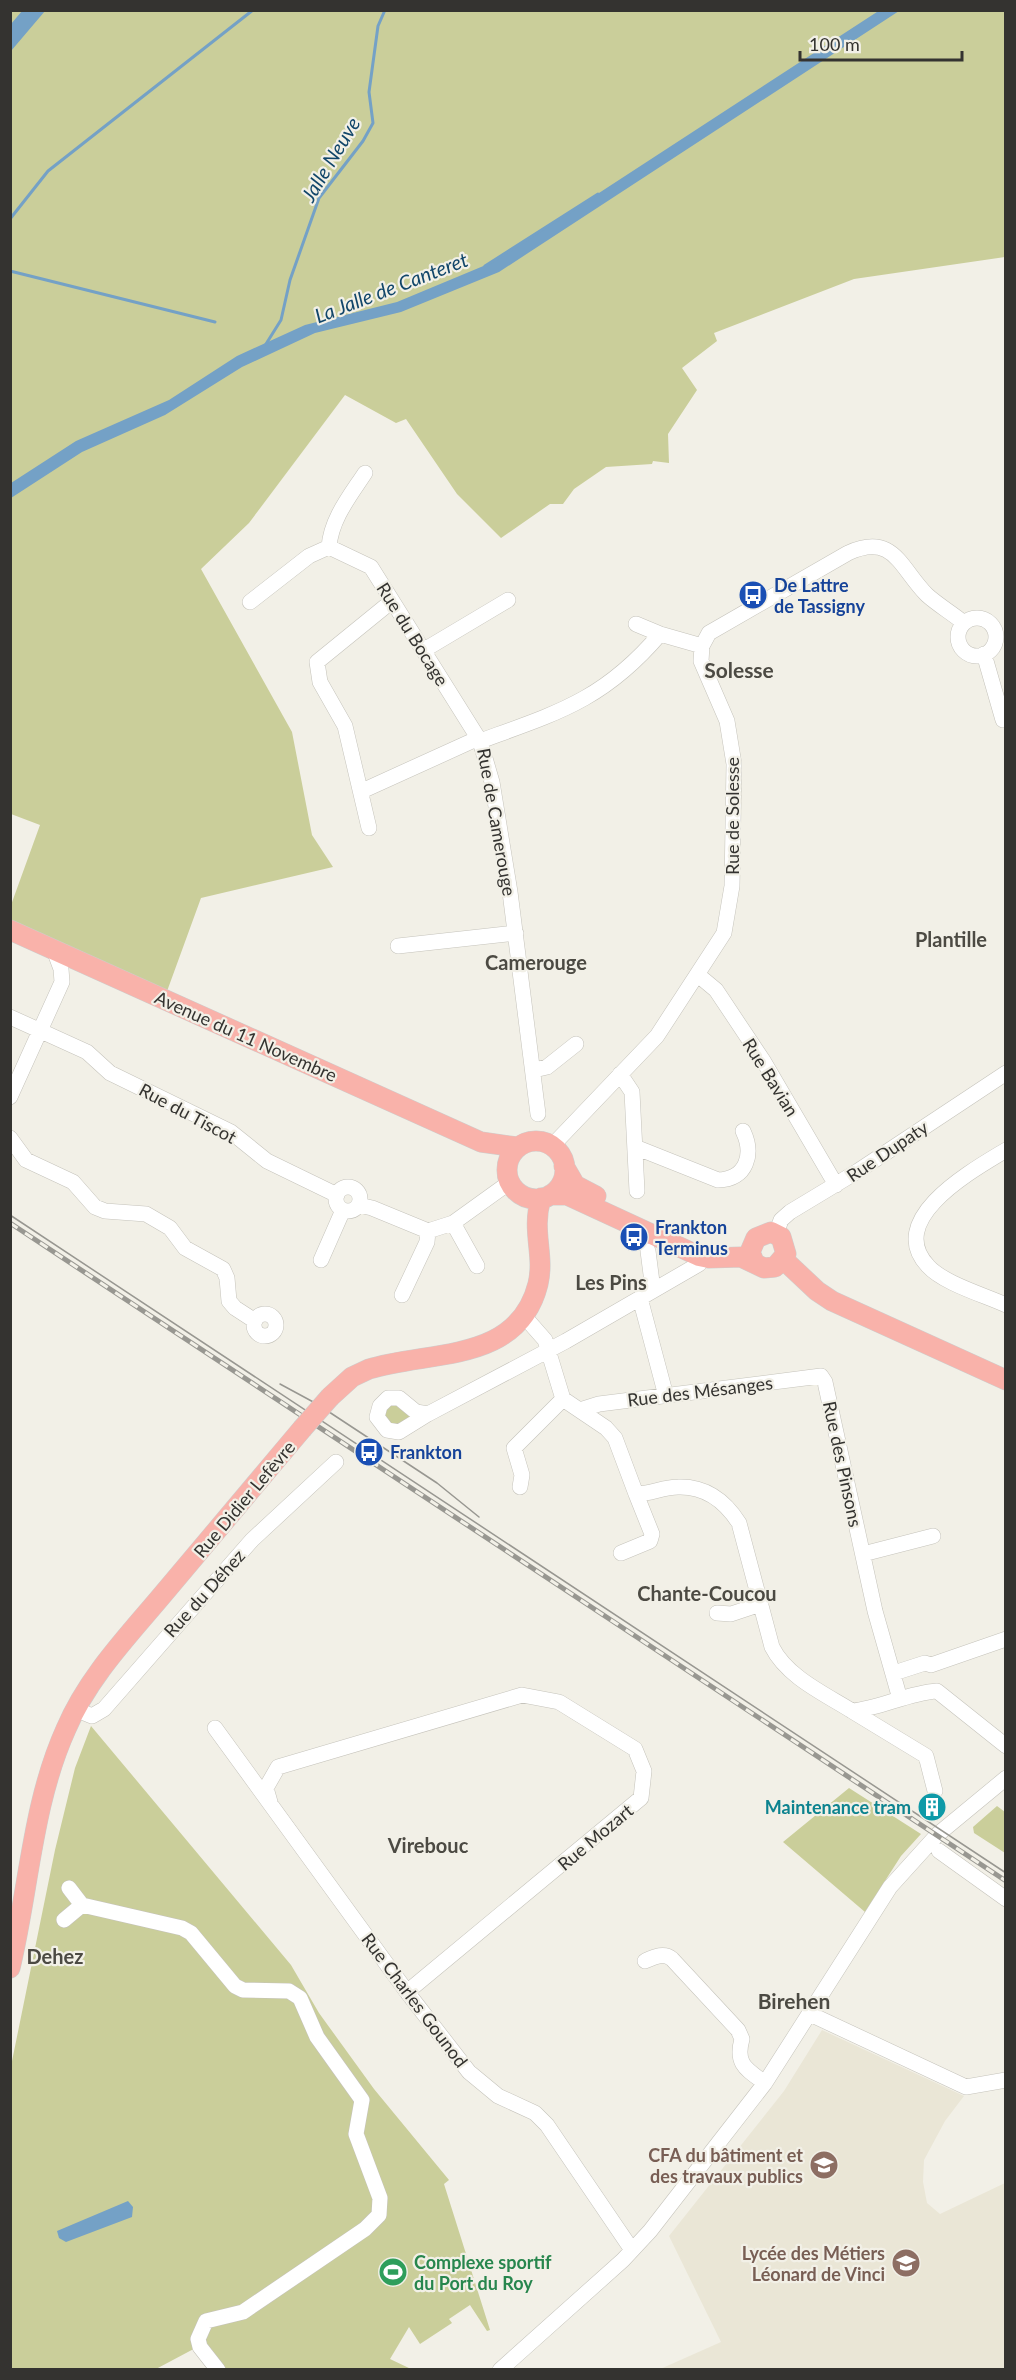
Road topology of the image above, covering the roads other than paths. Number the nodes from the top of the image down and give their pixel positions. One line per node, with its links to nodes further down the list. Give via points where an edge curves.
1 (365, 473): 2 (street, via 340,511)
2 (329, 547): 4 (street, Rue du Bocage, via 371,567); 5 (street, via 309,556)
3 (508, 600): 11 (street)
4 (392, 601): 11 (street, Rue du Bocage); 15 (street, via 316,662 320,682 345,726)
5 (250, 602)
6 (964, 623): 8 (street, via 981,618); 10 (street, via 927,594 892,553 868,546 848,553 716,627); 12 (street, via 958,634 960,645 973,655)
7 (636, 624): 9 (street)
8 (1000, 628): 12 (street, via 993,647)
9 (660, 634): 10 (street); 14 (street, Rue de Camerouge, via 642,655 592,696 537,722)
10 (702, 645): 22 (street, Rue de Solesse, via 704,671 731,739 735,794 729,916 717,947)
11 (424, 650): 14 (street, Rue du Bocage)
12 (984, 654): 13 (street)
13 (1003, 720)
14 (480, 741): 15 (street, via 472,741); 18 (street, Rue de Camerouge, via 492,782)
15 (362, 791): 16 (street)
16 (369, 828)
17 (10, 930): 20 (main road, Avenue du 11 Novembre)
18 (516, 933): 19 (street); 27 (street, Rue de Camerouge, via 529,1058)
19 (398, 946)
20 (54, 950): 21 (main road, Avenue du 11 Novembre); 23 (street)
21 (85, 964): 23 (street); 34 (main road, Avenue du 11 Novembre)
22 (698, 975): 29 (street, Rue de Solesse, via 657,1036); 40 (street, Rue Bavian, via 716,990 764,1062)
23 (62, 982): 25 (street)
24 (10, 1017): 25 (street, Rue du Tiscot)
25 (40, 1030): 30 (street); 43 (street, Rue du Tiscot, via 87,1052 110,1073 231,1132 267,1161)
26 (576, 1044): 27 (street, via 548,1067)
27 (534, 1070): 31 (street, Rue de Camerouge)
28 (1005, 1073): 40 (street, Rue Dupaty)
29 (620, 1074): 35 (street, Rue de Solesse); 37 (street, via 633,1092)
30 (10, 1097)
31 (538, 1114)
32 (743, 1131): 37 (street, via 751,1147 748,1157 738,1174 728,1180 718,1180)
33 (10, 1138): 60 (street, via 26,1160 73,1182 95,1207 146,1214 170,1228 185,1248 222,1269 229,1301)
34 (481, 1142): 36 (main road, Avenue du 11 Novembre); 41 (main road, Avenue du 11 Novembre)
35 (552, 1146): 36 (main road, via 534,1141); 39 (main road)
36 (517, 1147): 41 (main road, via 511,1154)
37 (635, 1147): 42 (street)
38 (1005, 1150): 58 (street, via 936,1198 925,1209 917,1227 917,1243 928,1267)
39 (564, 1166): 41 (main road, via 561,1184); 49 (main road, via 579,1188 714,1249 735,1248)
40 (836, 1185): 48 (street, Rue Dupaty, via 784,1216)
41 (526, 1187): 46 (street); 53 (main road, via 567,1195 699,1256 741,1257); 59 (main road, Rue Didier Lefèvre, via 540,1266 538,1284)
42 (637, 1191)
43 (336, 1195): 44 (street, Rue du Tiscot, via 342,1188 355,1189 360,1196); 45 (street)
44 (358, 1205): 45 (street); 47 (street)
45 (343, 1210): 51 (street)
46 (453, 1223): 47 (street); 55 (street)
47 (428, 1231): 57 (street, via 427,1242)
48 (776, 1234): 49 (main road, via 765,1233); 52 (main road, via 785,1242)
49 (756, 1238): 53 (main road, via 751,1247)
50 (648, 1251): 56 (street)
51 (321, 1260)
52 (784, 1260): 53 (main road, via 770,1269); 63 (main road, via 832,1301)
53 (754, 1262)
54 (699, 1264): 56 (street)
55 (477, 1266)
56 (647, 1294): 61 (street); 64 (street)
57 (402, 1295)
58 (1005, 1305)
59 (523, 1315): 61 (street, via 538,1329); 81 (main road, Rue Didier Lefèvre, bridge, via 488,1344 369,1369 351,1377 330,1396 110,1657)
60 (255, 1321)
61 (549, 1350): 65 (street); 67 (street)
62 (821, 1376): 64 (street, Rue des Mésanges); 73 (street, Rue des Pinsons)
63 (1005, 1380)
64 (666, 1396): 66 (street, Rue des Mésanges)
65 (563, 1399): 66 (street); 69 (street, via 514,1448 522,1475)
66 (580, 1410): 70 (street, via 615,1438)
67 (428, 1414)
68 (336, 1462): 81 (street, Rue du Déhez, via 252,1540 104,1709 92,1716)
69 (520, 1487)
70 (636, 1494): 72 (street, via 652,1534 650,1541); 74 (street, via 677,1487 697,1489 729,1508 739,1523)
71 (933, 1536): 73 (street)
72 (621, 1553)
73 (863, 1554): 78 (street, Rue des Pinsons)
74 (761, 1604): 75 (street, via 731,1614); 82 (street, via 778,1659)
75 (717, 1613)
76 (1005, 1639): 77 (street)
77 (930, 1665): 78 (street); 79 (street)
78 (894, 1673): 80 (street, Rue des Pinsons)
79 (937, 1691): 80 (street); 84 (street)
80 (900, 1699): 82 (street)
81 (75, 1709): 89 (main road, Rue Didier Lefèvre, via 49,1775)
82 (852, 1712): 86 (street, via 926,1756)
83 (215, 1728): 87 (street, Rue Charles Gounod)
84 (1005, 1746)
85 (1005, 1778): 98 (street, via 937,1835 905,1868)
86 (935, 1791)
87 (270, 1802): 97 (street, Rue Charles Gounod); 97 (street, Rue Mozart, via 266,1788 278,1767 522,1695 559,1701 635,1749 644,1771 641,1798)
88 (939, 1851): 91 (street)
89 (28, 1867): 93 (main road, Rue Didier Lefèvre); 96 (main road, Rue Didier Lefèvre, via 23,1914)
90 (69, 1888): 92 (street)
91 (1005, 1899)
92 (82, 1905): 94 (street); 102 (street, via 182,1928 235,1986 243,1990 289,1991 300,1998 317,2037 362,2100 356,2134 380,2198 379,2216 243,2312 207,2320 198,2339)
93 (10, 1917)
94 (64, 1920)
95 (645, 1961): 100 (street, via 661,1956 672,1959 738,2030 742,2039 740,2059 749,2072)
96 (10, 1968)
97 (407, 1992): 101 (street, Rue Charles Gounod, via 468,2072 498,2096 535,2113 547,2125)
98 (810, 2014): 99 (street, via 966,2087); 100 (street)
99 (1005, 2080)
100 (765, 2083): 101 (street)
101 (632, 2250): 103 (street)
102 (218, 2370)
103 (500, 2370)

